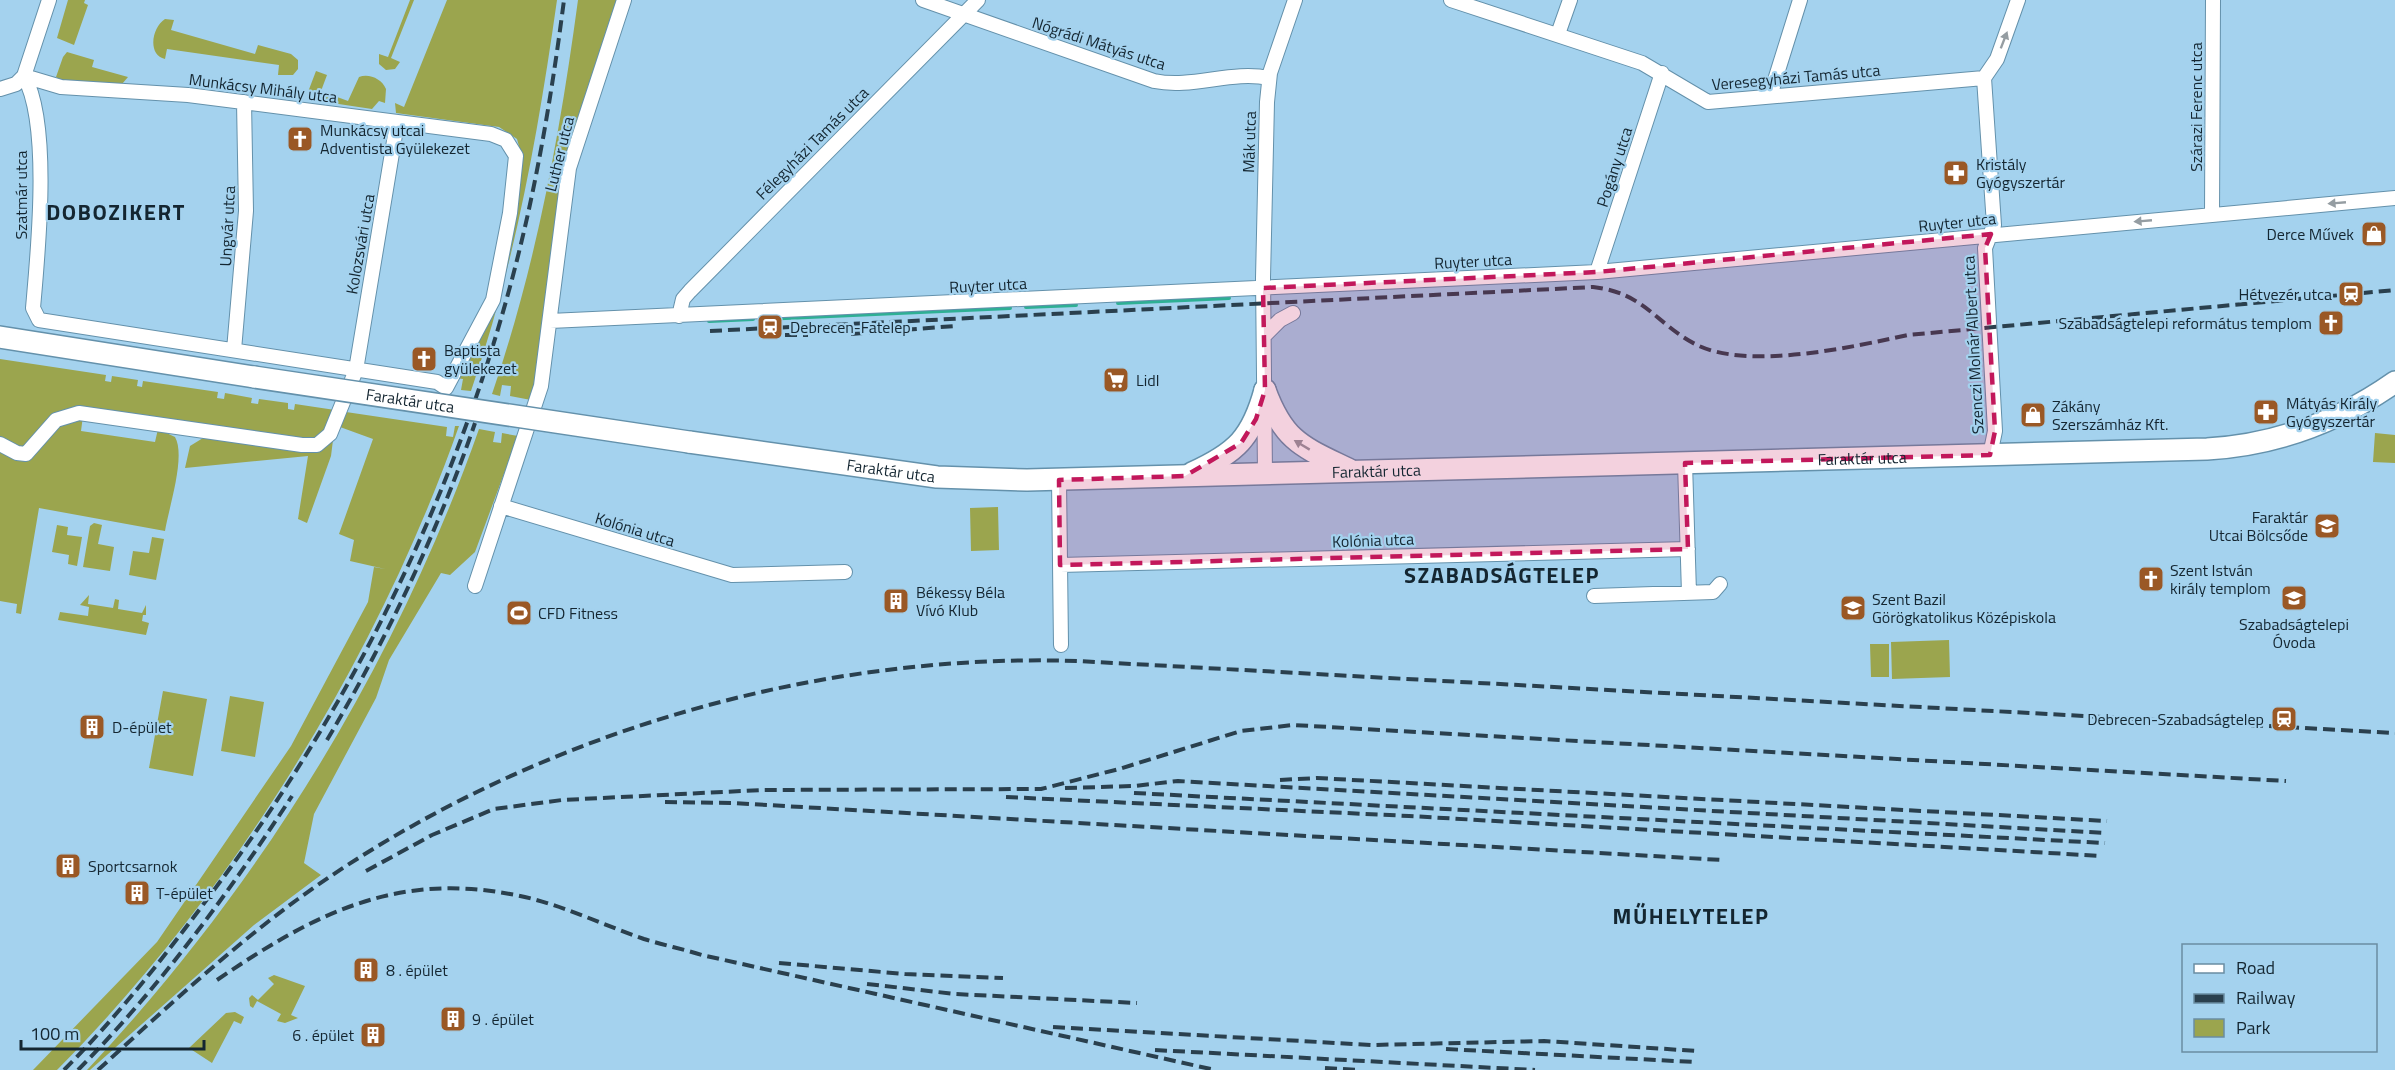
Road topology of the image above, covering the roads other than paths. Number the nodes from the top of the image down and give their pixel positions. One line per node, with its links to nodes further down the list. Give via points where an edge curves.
1 (49, 0): 14 (street)
2 (624, 0): 29 (street, Luther utca, via 571,160)
3 (923, 0): 11 (street, Nógrádi Mátyás utca)
4 (978, 0): 11 (street, Félegyházi Tamás utca)
5 (1294, 0): 15 (street, Mák utca)
6 (1451, 0): 12 (street, Veresegyházi Tamás utca)
7 (1570, 0): 12 (street)
8 (1800, 0): 18 (street)
9 (2018, 0): 16 (street, one-way to 9, via 1996,59)
10 (2212, 0): 22 (street, Szárazi Ferenc utca)
11 (963, 14): 15 (street, Nógrádi Mátyás utca, via 1154,81); 28 (street, Félegyházi Tamás utca, via 694,286 683,299)
12 (1558, 34): 13 (street, Veresegyházi Tamás utca)
13 (1662, 73): 18 (street, Veresegyházi Tamás utca, via 1708,102); 24 (street, Pogány utca)
14 (24, 76): 17 (street, via 12,86); 19 (street, Munkácsy Mihály utca, via 61,87 141,90); 27 (street, Szatmár utca, via 34,98 39,173 40,221 33,308)
15 (1269, 78): 25 (street, Mák utca)
16 (1984, 78): 18 (street, Veresegyházi Tamás utca); 23 (street, Szenczi Molnár Albert utca, via 1994,217)
17 (0, 89)
18 (1770, 96)
19 (244, 102): 20 (street, Munkácsy Mihály utca); 32 (street, Ungvár utca, via 246,211)
20 (397, 123): 33 (street, Kolozsvári utca); 35 (street, Munkácsy Mihály utca, via 497,136 510,143 516,156 510,213 493,300)
21 (2395, 198): 22 (street, Ruyter utca, one-way to 22)
22 (2212, 214): 23 (street, Ruyter utca, one-way to 23)
23 (1991, 234): 24 (street, Ruyter utca); 38 (street, Szenczi Molnár Albert utca, via 1985,248 1995,431)
24 (1597, 272): 25 (street, Ruyter utca)
25 (1263, 288): 28 (street, Ruyter utca); 30 (street, Mák utca)
26 (1293, 313): 30 (street)
27 (36, 316): 32 (street, Faraktár utca, via 46,323)
28 (679, 316): 29 (street, Ruyter utca)
29 (550, 321): 44 (street, Luther utca, via 542,386)
30 (1264, 336): 36 (street, Mák utca)
31 (8, 338): 43 (main road, Faraktár utca, bridge, via 845,466 937,477)
32 (234, 351): 33 (street, Faraktár utca)
33 (356, 370): 35 (street, Faraktár utca, via 437,382); 37 (street, Faraktár utca, via 333,430 313,446 82,413 56,420 26,453)
34 (2395, 382): 38 (main road, Faraktár utca, via 2328,422 2267,442 2207,449)
35 (446, 388)
36 (1265, 390): 40 (main road, one-way to 36, via 1287,435); 41 (street, Mák utca); 42 (main road, via 1256,419 1241,442 1218,460)
37 (0, 444)
38 (1990, 455): 39 (main road, Faraktár utca)
39 (1685, 463): 40 (main road, Faraktár utca); 45 (street)
40 (1354, 472): 41 (main road, Faraktár utca)
41 (1265, 474): 42 (main road, Faraktár utca)
42 (1185, 476): 43 (main road, Faraktár utca)
43 (1059, 480): 46 (street)
44 (501, 506): 47 (street, Kolónia utca, via 732,575); 49 (street)
45 (1688, 549): 46 (street, Kolónia utca); 50 (street)
46 (1060, 565): 52 (street)
47 (845, 572)
48 (1720, 584): 50 (street, via 1716,592)
49 (475, 586)
50 (1689, 593): 51 (street)
51 (1594, 596)
52 (1060, 645)

